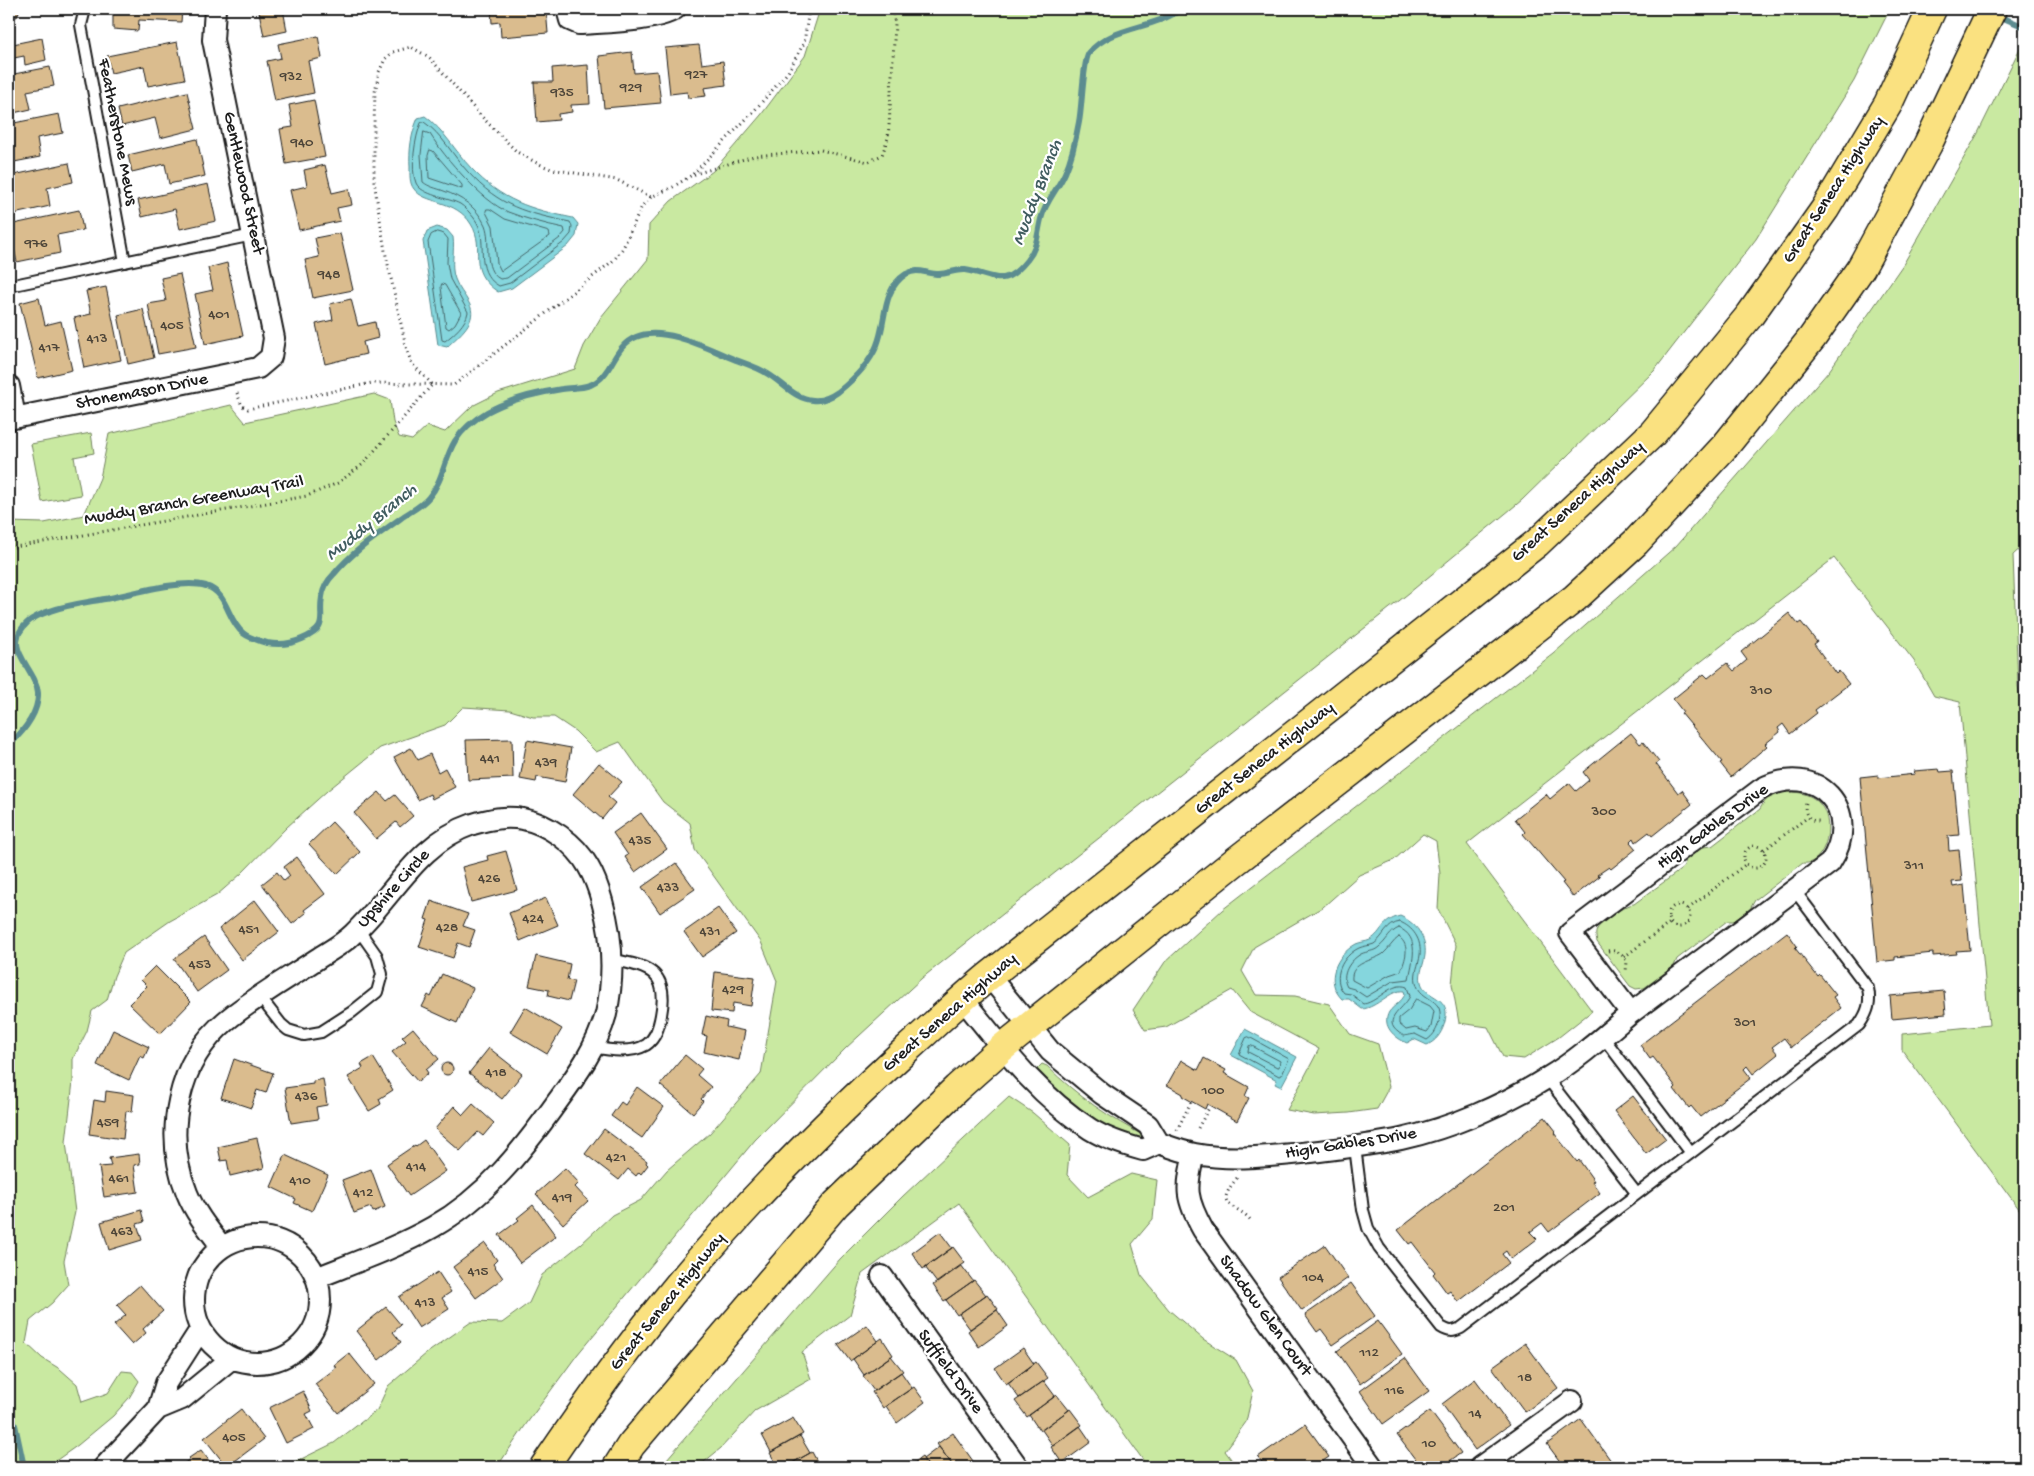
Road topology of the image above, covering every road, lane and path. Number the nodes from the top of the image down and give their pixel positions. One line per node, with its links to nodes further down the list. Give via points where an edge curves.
1 (85, 9): 14 (lane, Featherstone Mews, via 81,25)
2 (215, 9): 13 (street, Gentlewood Street, via 214,40)
3 (566, 9): 4 (street, via 570,20 580,24 647,18)
4 (675, 9)
5 (809, 9): 11 (path, via 804,42 788,72)
6 (892, 9): 11 (path, via 895,24 890,126 882,155 868,162 821,150 754,156)
7 (1932, 9): 33 (main road, Great Seneca Highway, via 1888,104 1825,209 1750,315 1653,433 1537,543)
8 (1992, 9): 37 (main road, via 1928,144 1861,268 1812,338 1726,446 1636,542 1576,598 1232,864)
9 (2022, 9): 10 (path)
10 (2025, 11)
11 (692, 175): 12 (path)
12 (651, 197): 18 (path, via 642,206 623,248 598,274 454,385); 18 (path, via 617,180 559,170 517,152 429,57 411,47 393,52 385,59 379,72 375,92 374,181 385,251 407,351 412,364)
13 (253, 235): 14 (lane); 16 (street, Gentlewood Street, via 274,338)
14 (125, 262): 15 (lane)
15 (9, 286)
16 (271, 357): 17 (street, Stonemason Drive, via 258,368)
17 (232, 373): 18 (path, via 242,406 248,409 372,384); 20 (street, Stonemason Drive)
18 (432, 385): 23 (path, Muddy Branch Greenway Trail, via 362,465 338,483 307,496)
19 (9, 386): 20 (street)
20 (12, 418)
21 (9, 491): 22 (path, via 12,505)
22 (9, 521)
23 (9, 548)
24 (1808, 817): 25 (path)
25 (1764, 850): 26 (path, via 1750,847 1744,855); 26 (path, via 1764,864 1755,868)
26 (1746, 864): 28 (path)
27 (1795, 891): 36 (street, High Gables Drive); 36 (street, High Gables Drive, via 1830,863 1842,839 1841,820 1835,804 1821,788 1806,781 1790,779 1772,784 1751,796 1570,933); 46 (lane, via 1868,988 1867,1013 1859,1025)
28 (1688, 909): 29 (path, via 1683,905 1673,906 1668,915); 29 (path, via 1688,924 1678,927)
29 (1670, 922): 31 (path)
30 (358, 930): 32 (street, Upshire Circle, via 426,850 458,829 494,817 523,819 546,827 570,843 588,866 609,925); 34 (street, Upshire Circle); 34 (lane, via 377,956 382,974 377,992 352,1012 320,1032 304,1035 281,1024)
31 (1624, 957)
32 (613, 960): 39 (street, Upshire Circle, via 605,1015); 39 (lane, via 646,968 659,979 664,994 659,1024 651,1040 638,1048)
33 (989, 976): 35 (main road, Great Seneca Highway); 37 (street)
34 (260, 997): 51 (street, Upshire Circle, via 226,1021 199,1051 182,1084 176,1115 177,1157 187,1194)
35 (962, 998): 40 (street, High Gables Drive); 59 (main road, Great Seneca Highway, via 762,1190 672,1293 587,1404)
36 (1631, 1013): 38 (street, High Gables Drive)
37 (1031, 1025): 40 (main road); 44 (street, via 1050,1051 1102,1094 1148,1124)
38 (1603, 1037): 41 (street, High Gables Drive); 46 (lane)
39 (593, 1047): 53 (street, Upshire Circle, via 578,1074 534,1134 502,1174 469,1203 434,1227 393,1248)
40 (1002, 1048): 44 (street, High Gables Drive, via 1060,1108 1091,1130 1143,1150); 60 (main road, via 836,1204 631,1445)
41 (1547, 1078): 45 (street, High Gables Drive, via 1502,1103 1445,1125 1403,1138); 49 (lane)
42 (1210, 1106): 43 (path)
43 (1198, 1128)
44 (1159, 1143): 47 (street, High Gables Drive)
45 (1355, 1147): 47 (street, High Gables Drive, via 1278,1155 1226,1157); 49 (lane, via 1368,1228 1379,1248 1435,1321 1448,1331 1461,1328)
46 (1692, 1153): 49 (lane)
47 (1194, 1154): 62 (street, Shadow Glen Court, via 1188,1197 1203,1230)
48 (1238, 1178): 50 (path, via 1227,1193 1227,1203 1247,1214)
49 (1637, 1194)
50 (1252, 1222)
51 (222, 1246): 53 (street, via 239,1238 258,1236 276,1239 294,1248 307,1261); 54 (street, via 198,1275 193,1293 194,1312)
52 (882, 1276): 61 (street, Suffield Drive)
53 (316, 1278): 55 (street, via 319,1314 312,1332 301,1346 286,1357 268,1363 249,1364)
54 (200, 1330): 55 (street, via 214,1347); 57 (street, via 166,1383)
55 (231, 1358): 57 (street, via 182,1399)
56 (1572, 1402): 63 (street)
57 (158, 1409): 58 (street)
58 (104, 1467)
59 (544, 1467)
60 (617, 1467)
61 (1018, 1467)
62 (1373, 1467)
63 (1480, 1467)

